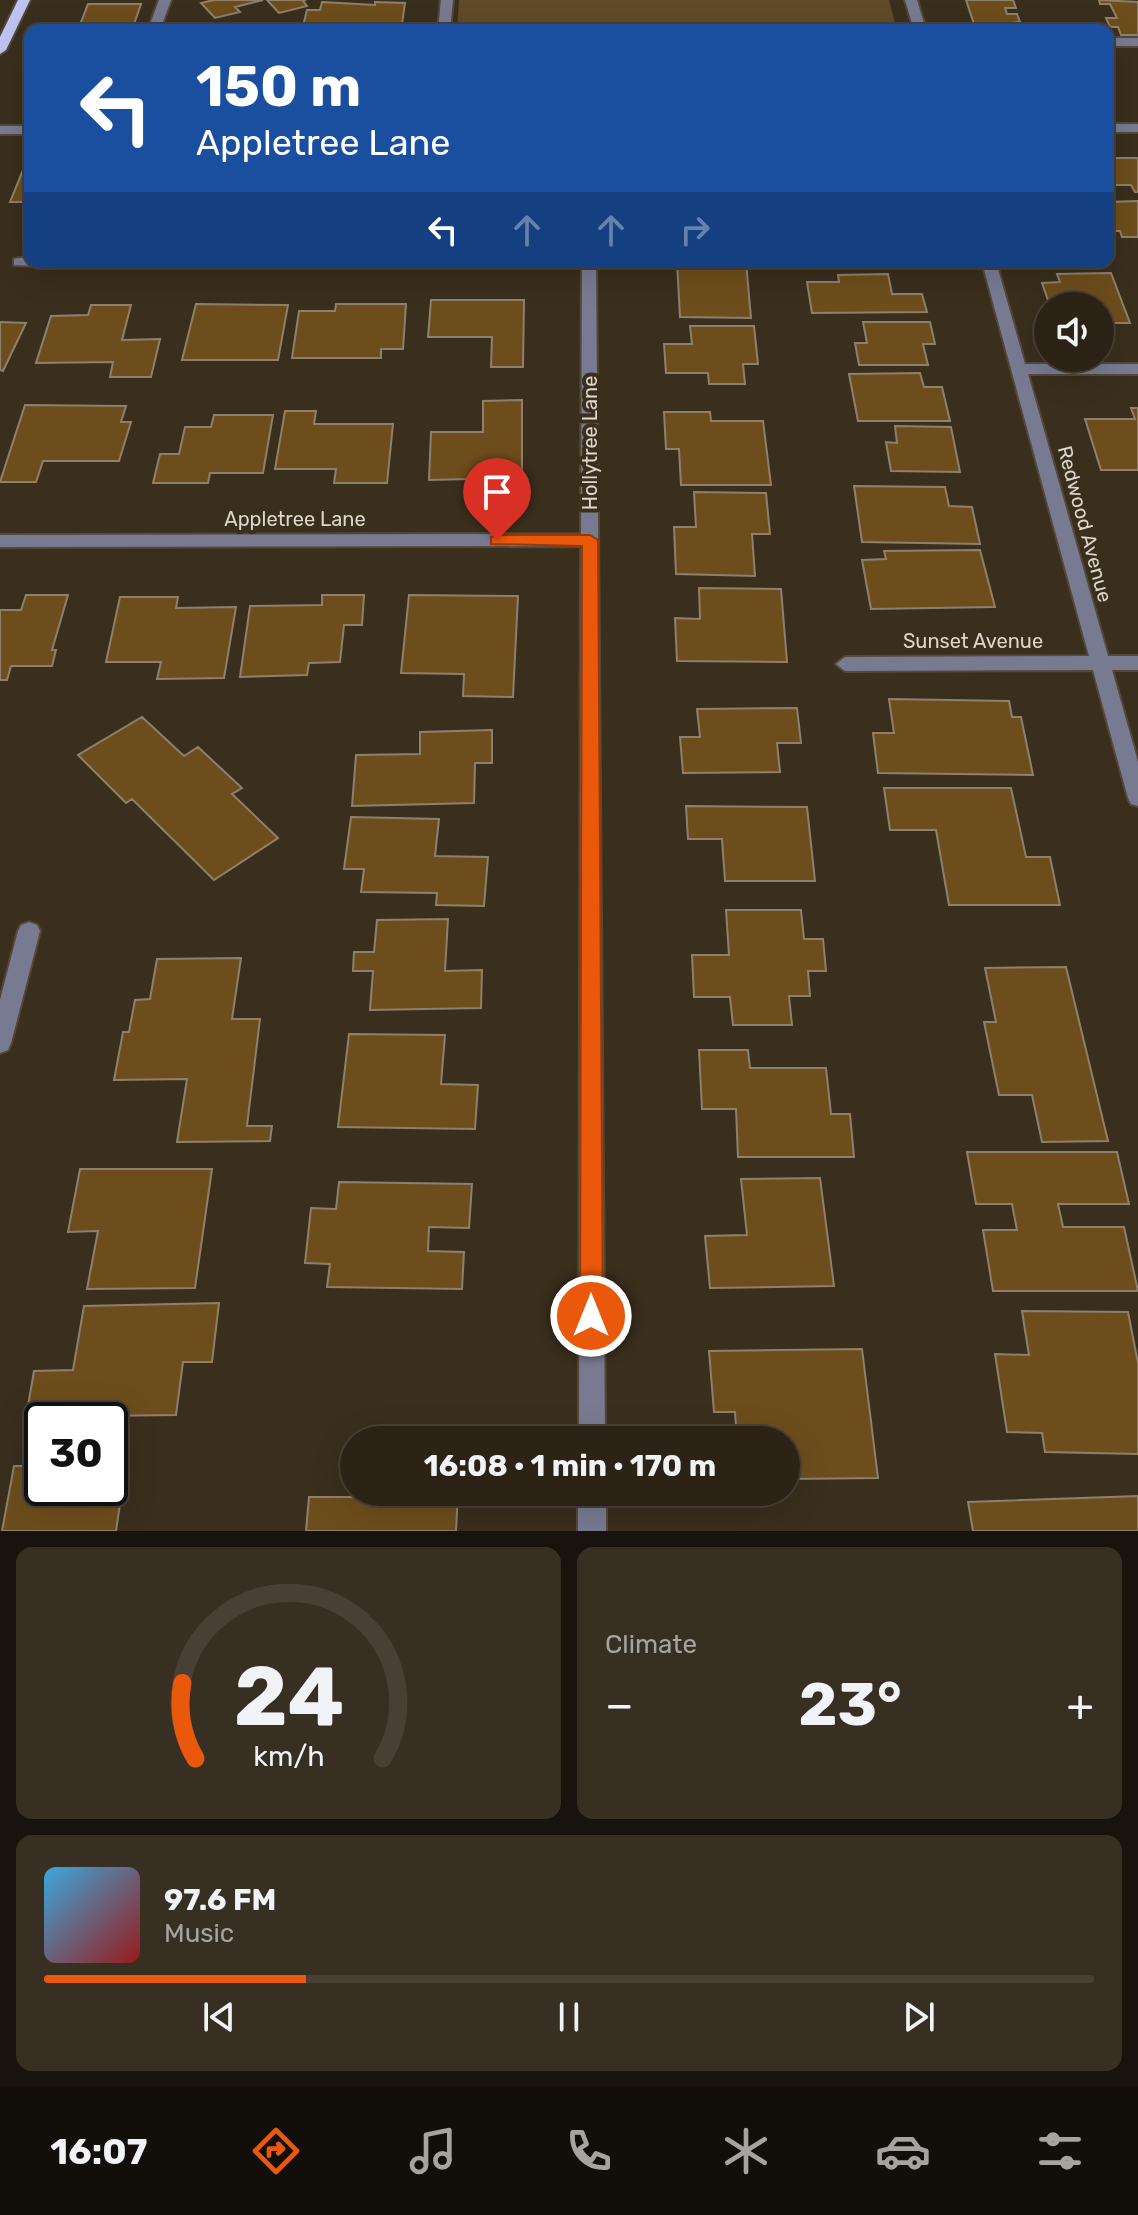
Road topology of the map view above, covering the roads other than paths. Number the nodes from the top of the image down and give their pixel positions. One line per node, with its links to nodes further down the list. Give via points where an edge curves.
1 (24, 0): 10 (main road)
2 (165, 0): 5 (street)
3 (447, 0): 6 (street)
4 (911, 0): 7 (street)
5 (156, 24)
6 (445, 24)
7 (918, 24)
8 (1114, 42): 9 (street)
9 (1138, 42)
10 (0, 50)
11 (1114, 128): 12 (street)
12 (1138, 128)
13 (0, 130): 14 (street)
14 (24, 130)
15 (19, 262): 16 (street)
16 (24, 262)
17 (589, 268): 21 (street, Hollytree Lane)
18 (991, 268): 19 (street, Redwood Avenue)
19 (1019, 369): 20 (street); 23 (street, Redwood Avenue)
20 (1138, 369)
21 (590, 540): 22 (street, Appletree Lane); 29 (street, Hollytree Lane)
22 (0, 541)
23 (1101, 663): 24 (street, Sunset Avenue); 25 (street, Sunset Avenue); 26 (street, Redwood Avenue)
24 (1138, 663)
25 (845, 664)
26 (1138, 798)
27 (29, 931): 28 (street)
28 (0, 1043)
29 (592, 1426)
30 (592, 1506): 31 (street)
31 (592, 1531)

